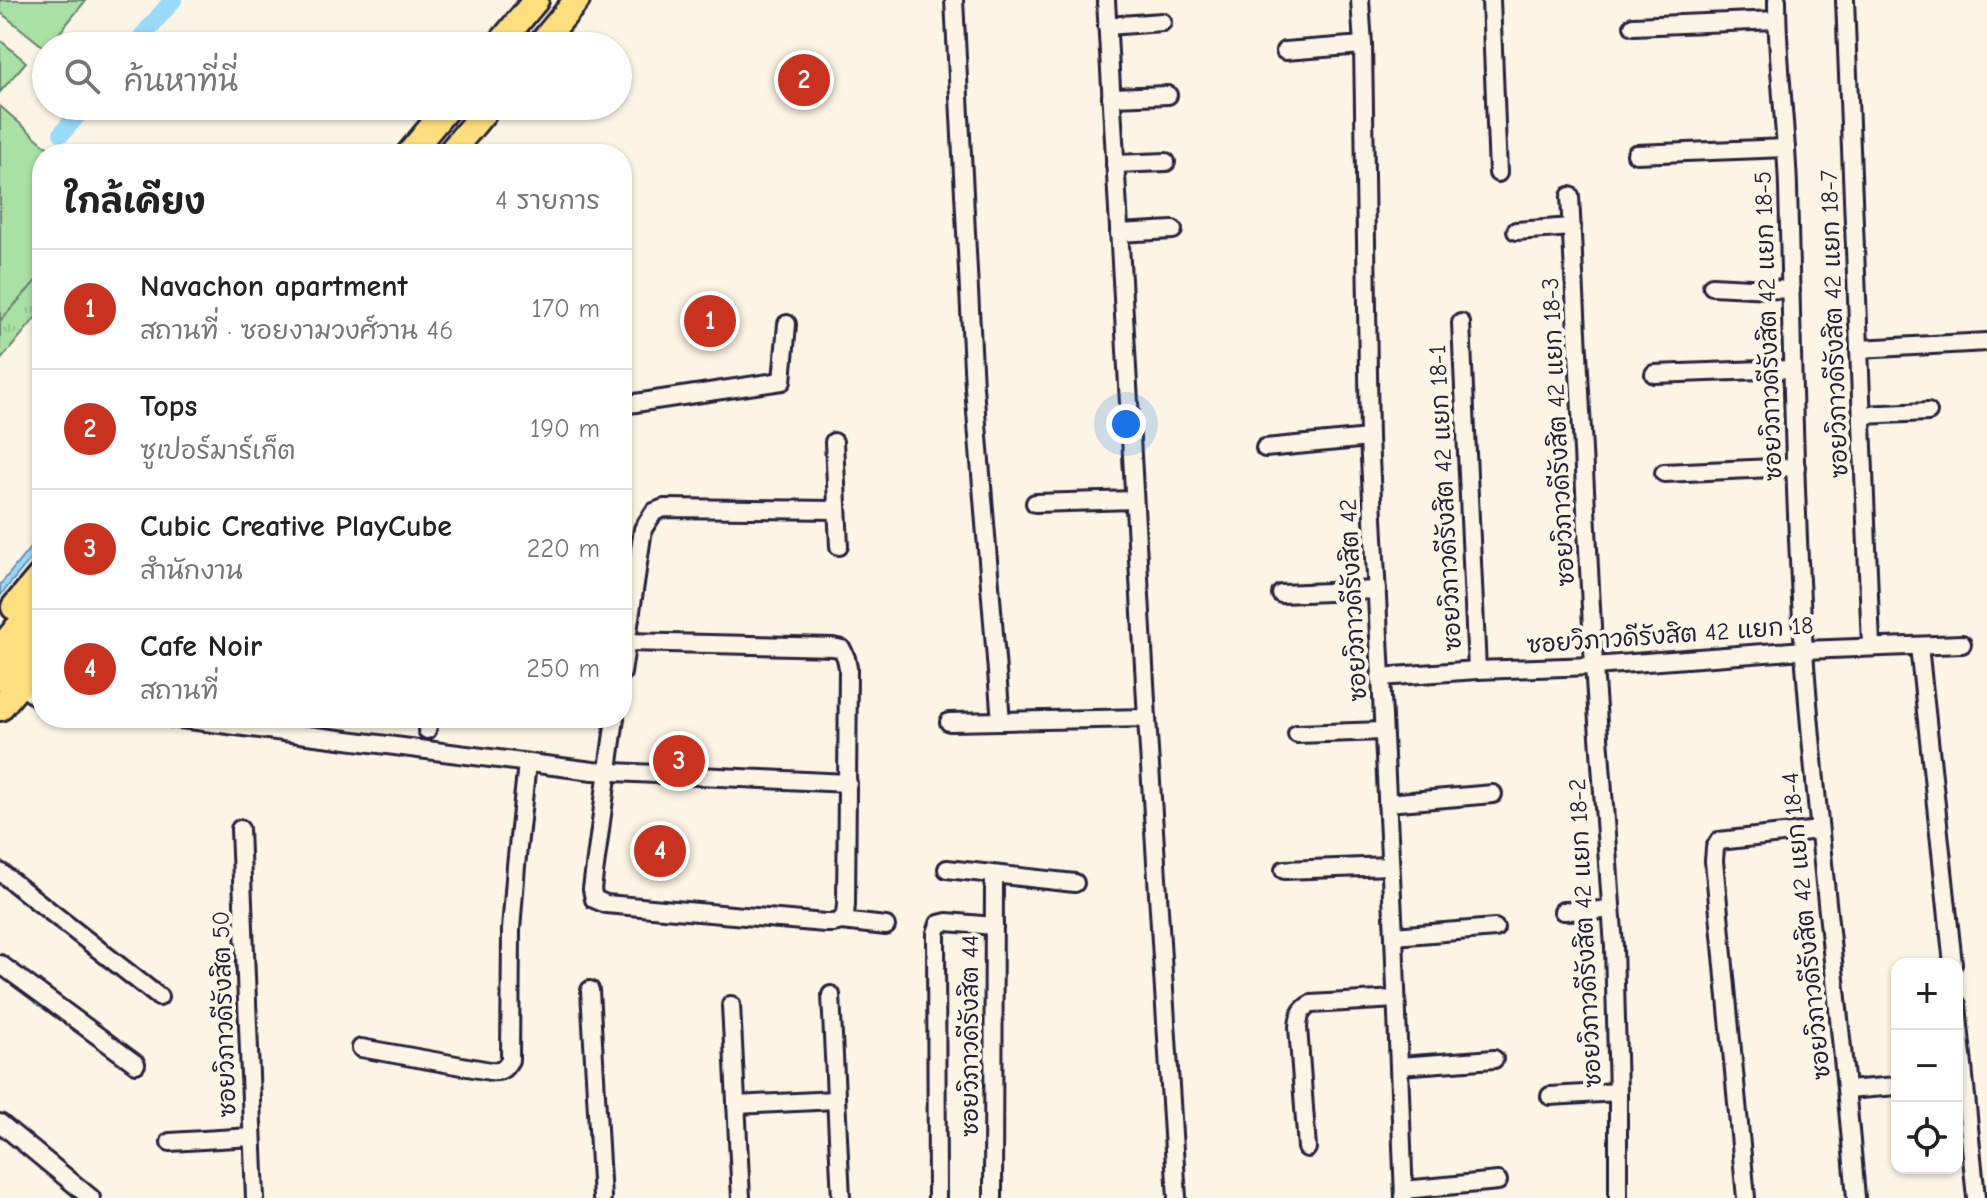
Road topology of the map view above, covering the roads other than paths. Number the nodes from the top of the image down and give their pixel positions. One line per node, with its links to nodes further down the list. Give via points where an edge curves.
1 (536, 0): 13 (main road)
2 (577, 0): 14 (main road)
3 (954, 0): 74 (street, via 974,387)
4 (1106, 0): 11 (street)
5 (1360, 0): 15 (street, ซอยวิภาวดีรังสิต 42)
6 (1491, 0): 27 (street)
7 (1777, 0): 9 (street, ซอยวิภาวดีรังสิต 42 แยก 18-5)
8 (1845, 0): 38 (street, ซอยวิภาวดีรังสิต 42 แยก 18-7)
9 (1777, 20): 12 (street); 23 (street, ซอยวิภาวดีรังสิต 42 แยก 18-5)
10 (1162, 22): 11 (street)
11 (1107, 26): 18 (street)
12 (1633, 26)
13 (510, 32)
14 (551, 32)
15 (1363, 45): 16 (street); 44 (street, ซอยวิภาวดีรังสิต 42)
16 (1285, 51)
17 (1168, 95): 18 (street)
18 (1111, 97): 26 (street)
19 (437, 120): 21 (main road)
20 (477, 120): 22 (main road)
21 (417, 144)
22 (457, 144)
23 (1786, 148): 24 (street); 34 (street, ซอยวิภาวดีรังสิต 42 แยก 18-5)
24 (1636, 154)
25 (1166, 162): 26 (street)
26 (1115, 164): 32 (street)
27 (1498, 173)
28 (1570, 196): 29 (street, ซอยวิภาวดีรังสิต 42 แยก 18-3)
29 (1572, 227): 31 (street); 67 (street, ซอยวิภาวดีรังสิต 42 แยก 18-3)
30 (1173, 230): 32 (street)
31 (1516, 231)
32 (1119, 233): 49 (street)
33 (1712, 286): 34 (street)
34 (1791, 290): 39 (street, ซอยวิภาวดีรังสิต 42 แยก 18-5)
35 (1461, 323): 68 (street, ซอยวิภาวดีรังสิต 42 แยก 18-1)
36 (787, 324): 41 (street, via 782,381)
37 (1987, 342): 38 (street)
38 (1859, 349): 43 (street, ซอยวิภาวดีรังสิต 42 แยก 18-7)
39 (1792, 369): 40 (street); 47 (street, ซอยวิภาวดีรังสิต 42 แยก 18-5)
40 (1654, 374)
41 (632, 404)
42 (1928, 412): 43 (street)
43 (1862, 415): 62 (street, ซอยวิภาวดีรังสิต 42 แยก 18-7)
44 (1369, 438): 46 (street); 54 (street, ซอยวิภาวดีรังสิต 42)
45 (834, 442): 51 (street)
46 (1265, 448)
47 (1796, 467): 48 (street); 65 (street, ซอยวิภาวดีรังสิต 42 แยก 18-5)
48 (1664, 473)
49 (1134, 500): 50 (street); 73 (street)
50 (1035, 503)
51 (837, 510): 52 (street); 56 (street, via 654,512 643,529)
52 (839, 546)
53 (32, 586): 58 (main road)
54 (1377, 590): 55 (street); 69 (street, ซอยวิภาวดีรังสิต 42)
55 (1281, 594)
56 (632, 602)
57 (32, 622): 64 (main road)
58 (0, 624)
59 (32, 631): 70 (main road)
60 (632, 642): 82 (street, via 842,649 848,668)
61 (1962, 644): 63 (street, ซอยวิภาวดีรังสิต 42 แยก 18)
62 (1871, 646): 63 (street, ซอยวิภาวดีรังสิต 42 แยก 18); 65 (street, ซอยวิภาวดีรังสิต 42 แยก 18)
63 (1919, 646): 100 (street)
64 (0, 649)
65 (1804, 650): 67 (street, ซอยวิภาวดีรังสิต 42 แยก 18); 86 (street, ซอยวิภาวดีรังสิต 42 แยก 18-4)
66 (32, 664): 70 (main road)
67 (1594, 666): 68 (street, ซอยวิภาวดีรังสิต 42 แยก 18); 93 (street, ซอยวิภาวดีรังสิต 42 แยก 18-2)
68 (1477, 670): 69 (street, ซอยวิภาวดีรังสิต 42 แยก 18)
69 (1380, 677): 78 (street, ซอยวิภาวดีรังสิต 42)
70 (10, 681): 71 (street); 72 (main road)
71 (32, 695)
72 (0, 708)
73 (1147, 718): 74 (street); 131 (street)
74 (1001, 721): 75 (street)
75 (949, 722)
76 (252, 728): 80 (street)
77 (614, 728): 81 (street)
78 (1383, 731): 79 (street); 84 (street, ซอยวิภาวดีรังสิต 42)
79 (1297, 734)
80 (527, 763): 81 (street); 107 (street, via 511,930 506,1068 490,1071)
81 (607, 772): 82 (street); 95 (street, via 594,899)
82 (848, 783): 95 (street, via 846,905)
83 (1493, 794): 84 (street)
84 (1387, 803): 87 (street, ซอยวิภาวดีรังสิต 42)
85 (240, 829): 119 (street, ซอยวิภาวดีรังสิต 50)
86 (1819, 830): 112 (street, ซอยวิภาวดีรังสิต 42 แยก 18-4); 133 (street, via 1719,841 1715,848)
87 (1390, 866): 89 (street); 99 (street, ซอยวิภาวดีรังสิต 42)
88 (947, 869): 91 (street)
89 (1284, 870)
90 (0, 872): 104 (street)
91 (994, 875): 92 (street); 97 (street, ซอยวิภาวดีรังสิต 44)
92 (1075, 883)
93 (1611, 910): 94 (street); 113 (street, ซอยวิภาวดีรังสิต 42 แยก 18-2)
94 (1563, 911)
95 (841, 921): 96 (street)
96 (886, 926)
97 (994, 926): 129 (street, via 947,922 939,924 936,933); 130 (street, ซอยวิภาวดีรังสิต 44)
98 (1495, 928): 99 (street)
99 (1394, 936): 105 (street, ซอยวิภาวดีรังสิต 42)
100 (1952, 958)
101 (0, 964): 109 (street)
102 (590, 990): 126 (street)
103 (831, 995): 116 (street)
104 (159, 997)
105 (1396, 999): 110 (street, ซอยวิภาวดีรังสิต 42); 121 (street, via 1311,1004 1299,1015)
106 (731, 1005): 117 (street)
107 (361, 1048)
108 (1494, 1059): 110 (street)
109 (136, 1064)
110 (1400, 1066): 123 (street, ซอยวิภาวดีรังสิต 42)
111 (1891, 1086): 112 (street)
112 (1847, 1090): 134 (street, ซอยวิภาวดีรังสิต 42 แยก 18-4)
113 (1618, 1092): 114 (street); 132 (street, ซอยวิภาวดีรังสิต 42 แยก 18-2)
114 (1550, 1096)
115 (1963, 1097): 135 (street)
116 (835, 1100): 117 (street); 128 (street)
117 (736, 1105): 127 (street)
118 (0, 1123): 124 (street)
119 (252, 1137): 120 (street); 125 (street, ซอยวิภาวดีรังสิต 50)
120 (170, 1142)
121 (1307, 1148)
122 (1498, 1181): 123 (street)
123 (1404, 1194)
124 (91, 1198)
125 (255, 1198)
126 (602, 1198)
127 (741, 1198)
128 (841, 1198)
129 (937, 1198)
130 (993, 1198)
131 (1177, 1198)
132 (1618, 1198)
133 (1746, 1198)
134 (1856, 1198)
135 (1976, 1198)

